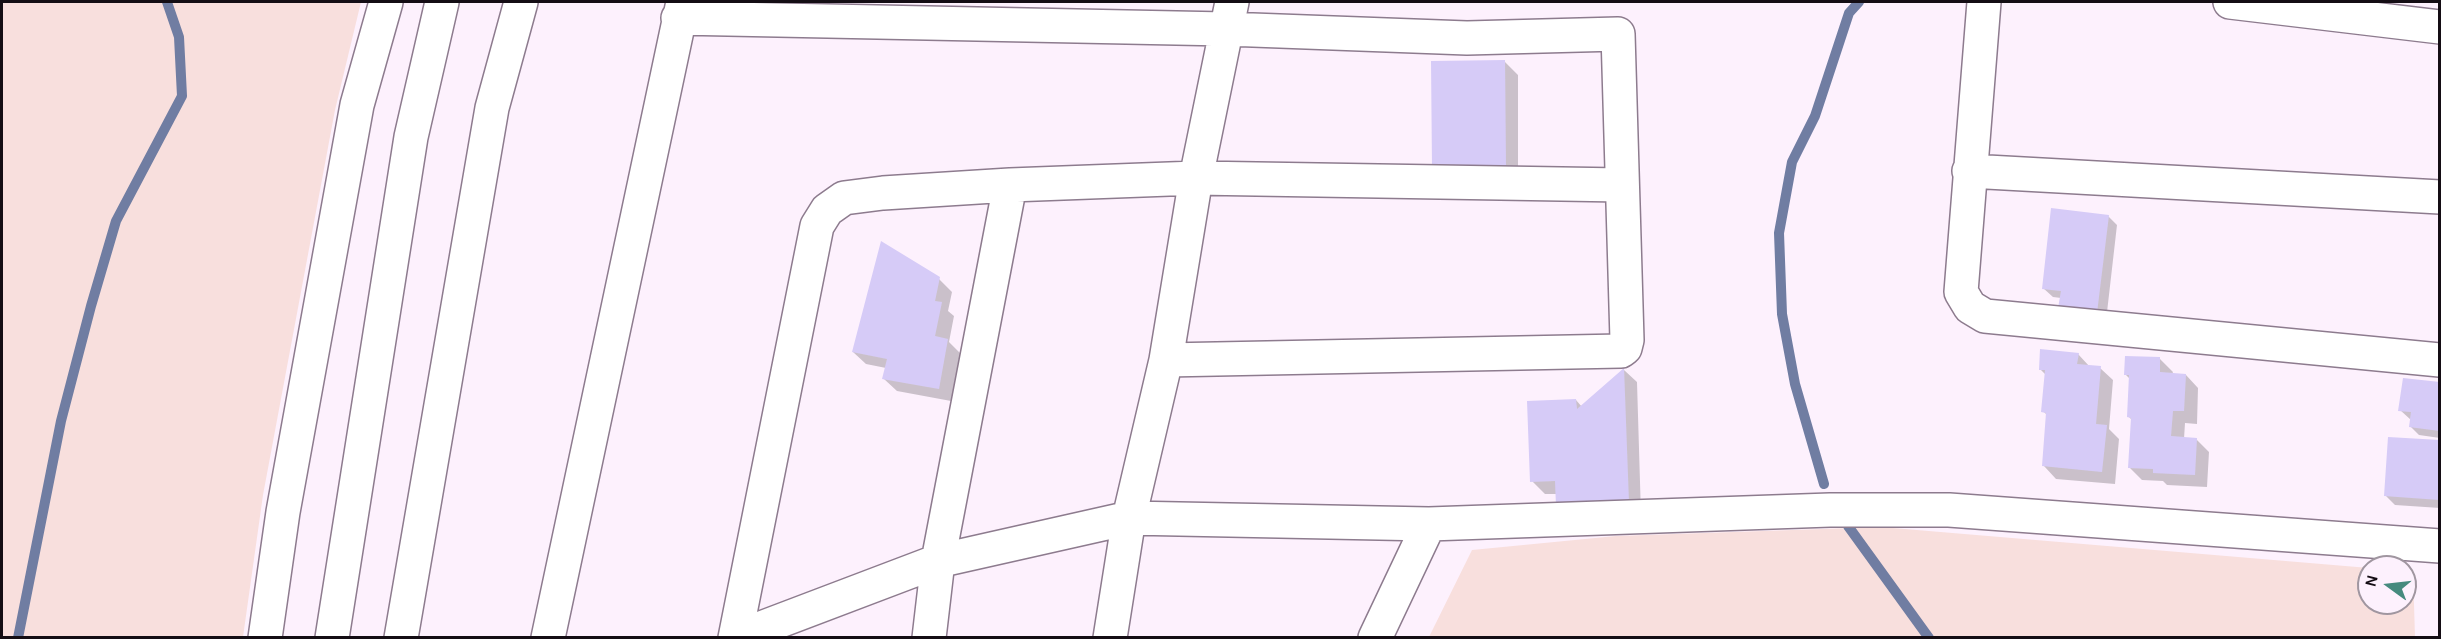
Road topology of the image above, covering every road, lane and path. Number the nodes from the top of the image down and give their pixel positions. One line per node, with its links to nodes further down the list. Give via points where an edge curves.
1 (386, 2): 20 (street, via 357,105 283,512)
2 (442, 2): 21 (street, via 411,137)
3 (521, 2): 22 (street, via 492,108)
4 (1984, 2): 9 (street)
5 (2230, 2): 8 (street)
6 (680, 10): 7 (street); 23 (street)
7 (1229, 15): 10 (street); 12 (street, via 1467,38 1618,34)
8 (2439, 27)
9 (1969, 171): 13 (street); 15 (street, via 1961,292 1970,307 1985,316)
10 (1196, 178): 11 (street); 12 (street); 14 (street)
11 (1010, 185): 19 (street); 19 (street, via 844,198 827,210 817,226 735,638)
12 (1622, 185): 14 (street, via 1627,344 1621,351)
13 (2439, 197)
14 (1166, 360): 16 (street)
15 (2439, 360)
16 (1129, 518): 17 (street); 19 (street); 25 (street)
17 (1429, 524): 18 (street, via 1830,510 1949,510); 26 (street)
18 (2439, 546)
19 (938, 561): 24 (street)
20 (266, 638)
21 (332, 638)
22 (400, 638)
23 (548, 638)
24 (929, 638)
25 (1110, 638)
26 (1375, 638)

